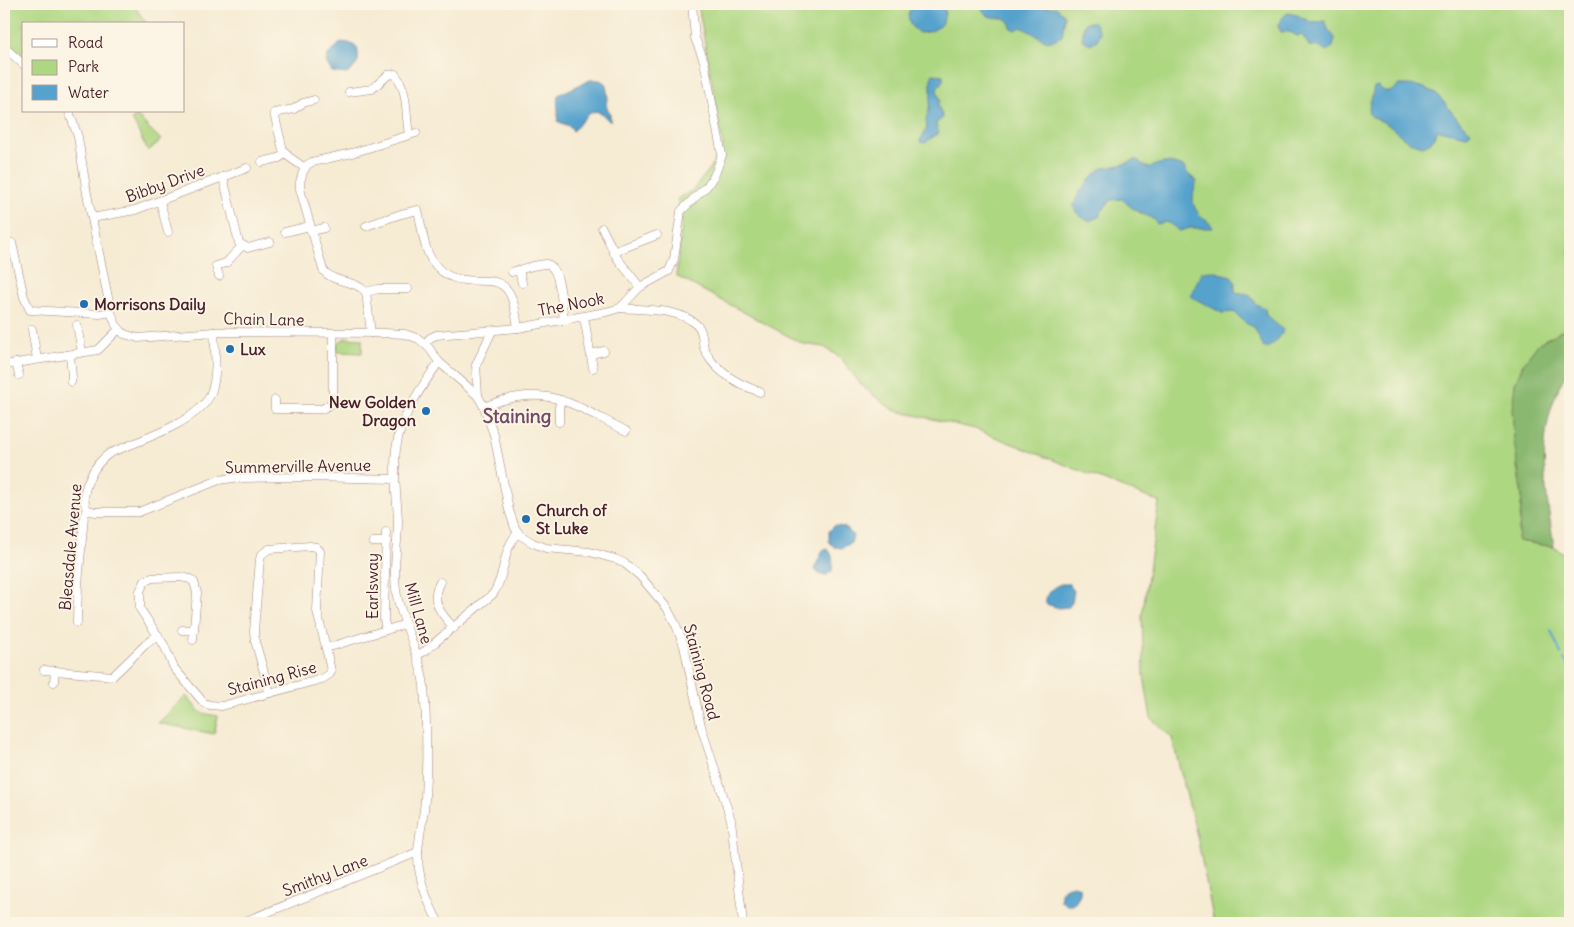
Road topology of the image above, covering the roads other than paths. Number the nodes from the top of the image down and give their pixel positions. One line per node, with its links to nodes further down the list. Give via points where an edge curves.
1 (692, 4): 29 (street, The Nook, via 695,38 704,61 722,155 707,186 681,211 672,266)
2 (4, 47): 3 (street)
3 (22, 63)
4 (349, 92): 10 (street, via 372,89 388,75 395,74 403,90 412,134 317,160)
5 (314, 100): 7 (street, via 274,113)
6 (69, 112): 15 (street, via 76,128)
7 (286, 153): 8 (street); 10 (street)
8 (262, 162)
9 (247, 168): 11 (street, Bibby Drive)
10 (305, 168): 17 (street, via 300,189)
11 (223, 177): 12 (street, Bibby Drive); 25 (street, via 238,241)
12 (160, 201): 15 (street, Bibby Drive); 20 (street)
13 (428, 208): 14 (street)
14 (418, 210): 16 (street); 37 (street, via 428,250 436,265 460,280 490,280 504,286 512,300)
15 (92, 218): 33 (street)
16 (366, 226)
17 (310, 228): 18 (street); 21 (street); 31 (street, via 320,265 326,274 359,286)
18 (324, 228)
19 (602, 228): 26 (street)
20 (168, 232)
21 (285, 232)
22 (657, 234): 26 (street)
23 (270, 242): 25 (street)
24 (12, 243): 33 (street, via 30,310)
25 (242, 246): 27 (street, via 226,263 216,266)
26 (613, 252): 29 (street)
27 (218, 276)
28 (522, 283): 35 (street, via 516,271 546,264 556,270)
29 (640, 287): 32 (street, The Nook)
30 (408, 289): 31 (street, via 398,293 378,289)
31 (366, 292): 42 (street)
32 (620, 308): 34 (street, The Nook); 56 (street, via 666,312 687,318 698,326 706,352 719,369)
33 (111, 312): 39 (street)
34 (584, 317): 35 (street, The Nook); 48 (street)
35 (564, 320): 37 (street, The Nook)
36 (77, 325): 46 (street)
37 (518, 328): 40 (street, The Nook)
38 (32, 329): 49 (street)
39 (119, 329): 41 (street, Chain Lane, via 138,338); 46 (street, via 98,350)
40 (492, 331): 44 (street, The Nook, via 436,335); 57 (street, via 476,365)
41 (214, 332): 43 (street, Chain Lane); 64 (street, Bleasdale Avenue, via 215,379 207,400 185,420 103,458 89,479)
42 (371, 332): 43 (street, Chain Lane); 44 (street, Chain Lane, via 405,334)
43 (333, 334): 58 (street, via 331,404 315,410 275,410)
44 (425, 343): 50 (street)
45 (604, 351): 48 (street)
46 (82, 352): 47 (street)
47 (70, 354): 49 (street); 55 (street)
48 (591, 354): 53 (street)
49 (37, 359): 51 (street)
50 (439, 362): 57 (street); 63 (street, Mill Lane, via 405,416 396,449)
51 (16, 363): 52 (street); 54 (street)
52 (4, 365)
53 (593, 368)
54 (19, 375)
55 (71, 382)
56 (760, 392)
57 (478, 396): 60 (street)
58 (275, 400)
59 (561, 400): 60 (street, via 527,395); 61 (street); 62 (street)
60 (484, 407): 66 (street, via 496,442 509,510)
61 (560, 422)
62 (626, 431)
63 (395, 479): 64 (street, Summerville Avenue, via 233,478 219,480 131,514); 71 (street, Mill Lane, via 398,531 394,574)
64 (87, 510): 70 (street, Bleasdale Avenue)
65 (386, 532): 68 (street, Earlsway)
66 (518, 533): 72 (street, via 511,542 496,589 489,599); 87 (street, Staining Road, via 546,548 590,552 624,563 640,576 672,616 684,646 702,726 731,820)
67 (373, 542): 68 (street, Earlsway)
68 (386, 542): 75 (street, Earlsway)
69 (440, 582): 72 (street, via 436,591 437,605)
70 (77, 623)
71 (406, 624): 75 (street, Staining Rise); 79 (street, Mill Lane)
72 (454, 628): 79 (street)
73 (182, 630): 74 (street)
74 (194, 630): 76 (street, Staining Rise, via 197,593 194,582 181,576 152,578 141,587 139,605); 77 (street, Staining Rise)
75 (386, 630): 78 (street, Staining Rise)
76 (158, 635): 81 (street, via 113,676); 83 (street, Staining Rise, via 174,668 204,703 222,706)
77 (193, 640)
78 (326, 648): 83 (street, Staining Rise, via 331,667 327,677); 83 (street, via 317,610 320,551 310,546 264,552 260,559 254,631)
79 (417, 656): 84 (street, Mill Lane, via 424,687 426,756)
80 (44, 670): 81 (street)
81 (55, 671): 82 (street)
82 (54, 682)
83 (270, 693)
84 (418, 852): 85 (street, Smithy Lane); 86 (street, Mill Lane, via 422,887)
85 (241, 923)
86 (439, 923)
87 (743, 923)

